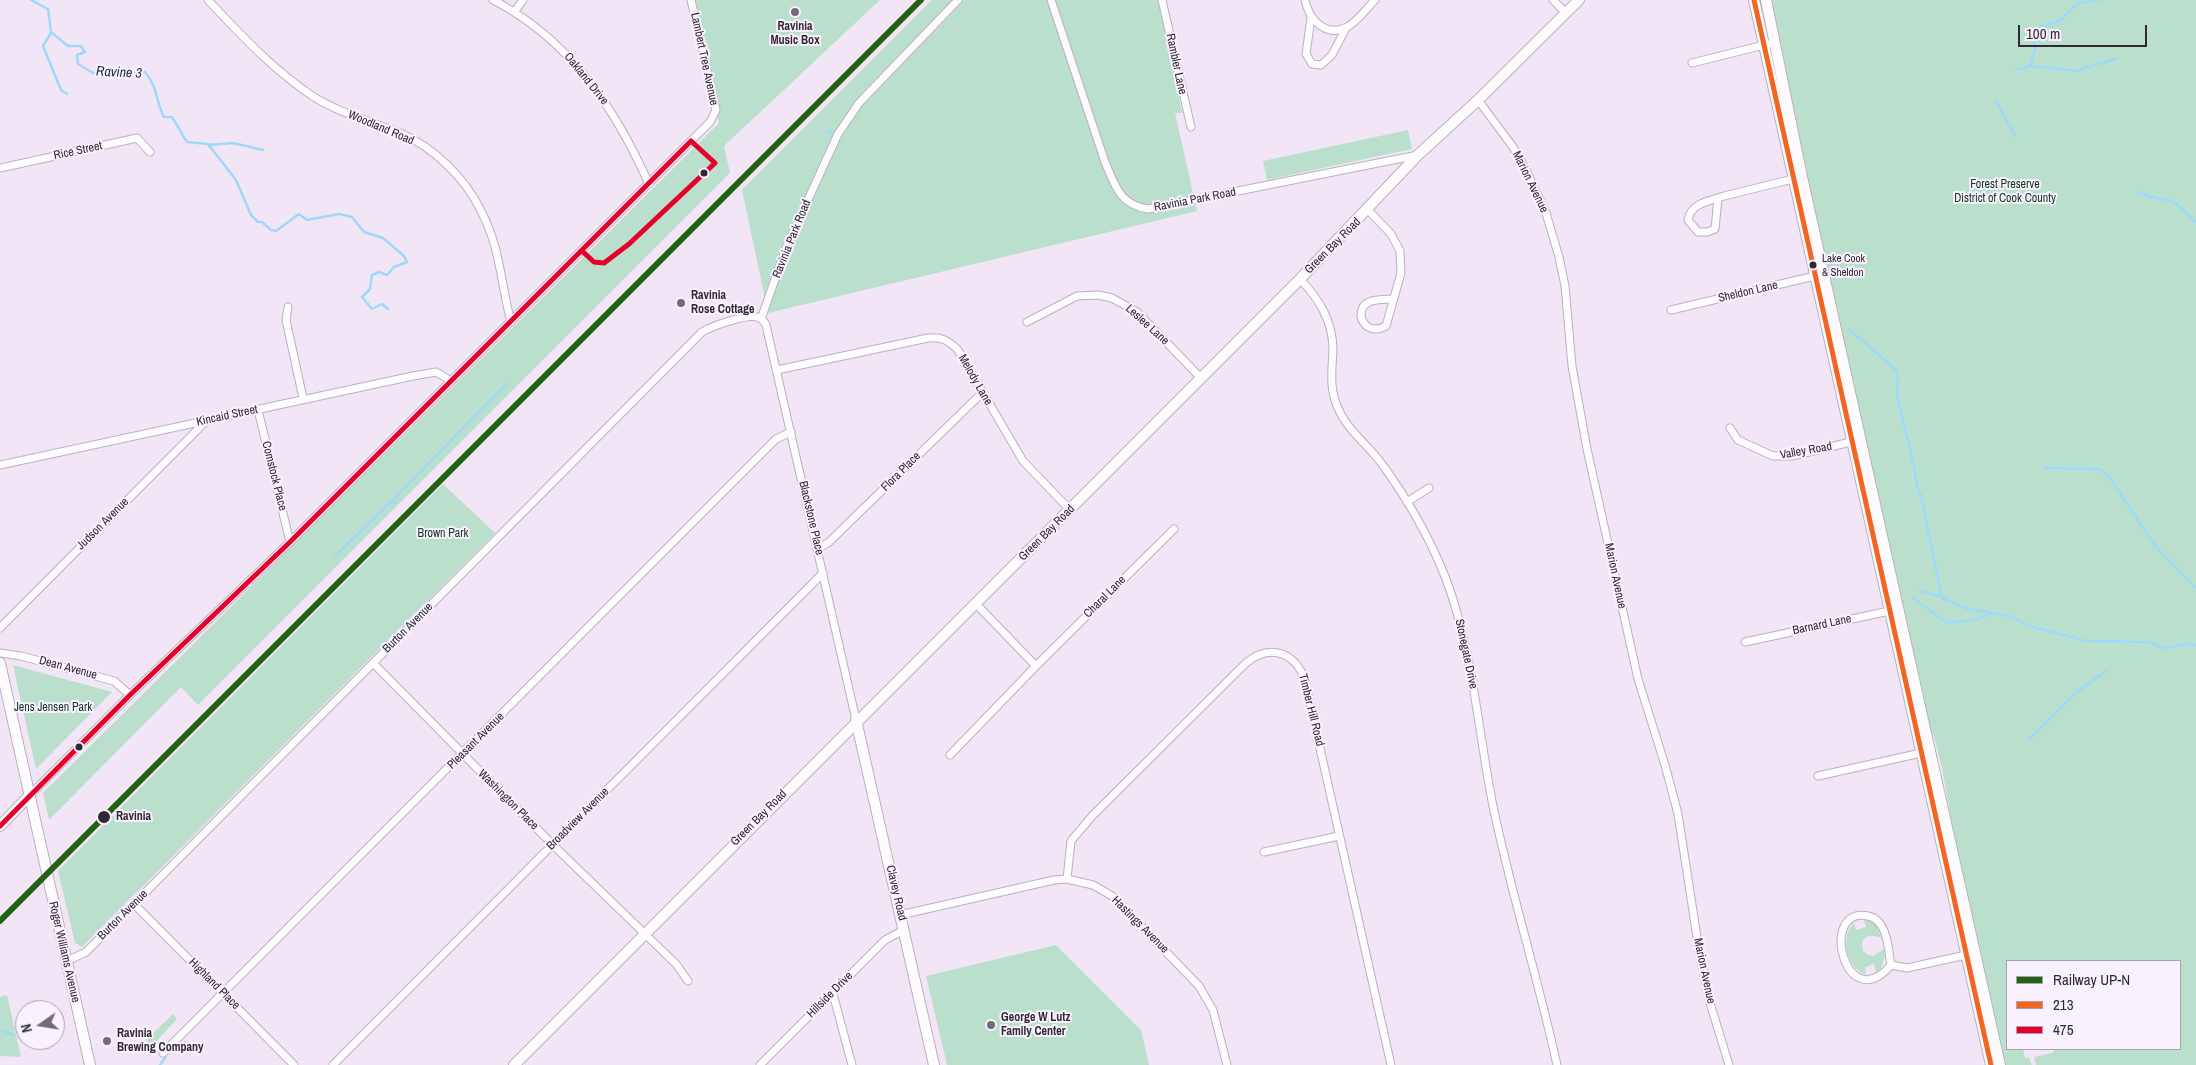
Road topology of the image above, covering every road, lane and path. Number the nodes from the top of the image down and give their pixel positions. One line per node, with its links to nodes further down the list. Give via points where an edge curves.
1 (208, 0): 35 (street, Woodland Road, via 266,61 289,80 340,111 403,134 446,165 468,189 493,235)
2 (493, 0): 14 (street, Oakland Drive)
3 (523, 0): 14 (street)
4 (691, 0): 26 (street, Lambert Tree Avenue, via 716,110 713,118)
5 (958, 0): 34 (street, Ravinia Park Road, via 858,103 838,134 786,248)
6 (1051, 0): 23 (street, Ravinia Park Road, via 1105,162 1126,203 1148,209)
7 (1162, 0): 21 (street, Rambler Lane)
8 (1305, 0): 16 (street)
9 (1375, 0): 17 (street)
10 (1553, 0): 15 (street)
11 (1579, 0): 15 (main road, Green Bay Road)
12 (1754, 0): 18 (main road)
13 (1766, 0): 18 (main road)
14 (515, 11): 26 (street, Oakland Drive, via 565,53 600,93 622,127)
15 (1566, 13): 20 (main road, Green Bay Road)
16 (1311, 18): 17 (street, via 1321,26); 17 (street, via 1306,54 1312,64 1321,65 1328,59)
17 (1346, 28)
18 (1769, 44): 19 (street); 25 (main road)
19 (1692, 63)
20 (1478, 100): 23 (main road, Green Bay Road); 96 (street, Marion Avenue, via 1525,168 1546,213 1559,257 1586,449 1638,679 1678,814 1699,950 1710,1003)
21 (1191, 127)
22 (150, 152): 24 (street, Rice Street, via 137,138)
23 (1418, 155): 28 (main road, Green Bay Road)
24 (0, 168)
25 (1798, 178): 27 (street); 29 (main road)
26 (649, 184): 35 (street)
27 (1718, 198): 27 (street, via 1698,204 1689,214 1688,220 1698,232 1715,229)
28 (1368, 210): 30 (main road, Green Bay Road); 31 (street, via 1391,234 1400,251 1401,273)
29 (1820, 275): 33 (street, Sheldon Lane); 46 (main road)
30 (1300, 279): 38 (main road, Green Bay Road); 49 (street, Stonegate Drive, via 1327,317 1333,348 1332,388 1339,411)
31 (1392, 299): 31 (street, via 1368,301 1361,312 1362,322 1376,330 1386,326)
32 (288, 307): 41 (street, via 286,320)
33 (1671, 310)
34 (761, 319): 37 (street, Blackstone Place, via 768,330); 61 (street, Burton Avenue, via 754,316 713,325 702,332)
35 (511, 322): 39 (street)
36 (1027, 322): 38 (street, Leslee Lane, via 1077,296 1112,298 1137,312)
37 (777, 370): 40 (street, Melody Lane, via 939,337 958,350); 45 (street, Blackstone Place)
38 (1201, 378): 50 (main road, Green Bay Road)
39 (451, 381): 41 (street, Kincaid Street, via 436,372); 52 (street)
40 (982, 393): 50 (street, Melody Lane, via 1022,461); 53 (street, Flora Place, via 828,543)
41 (303, 398): 42 (street, Kincaid Street)
42 (258, 410): 43 (street, Kincaid Street); 52 (street, Comstock Place)
43 (207, 421): 47 (street, Kincaid Street); 57 (street, Judson Avenue)
44 (1730, 428): 46 (street, Valley Road, via 1738,440 1773,456 1792,456)
45 (791, 432): 53 (street, Blackstone Place); 66 (street, Pleasant Avenue, via 776,439)
46 (1858, 440): 56 (main road)
47 (0, 465)
48 (1429, 488): 49 (street)
49 (1407, 502): 95 (street, Stonegate Drive, via 1425,532 1459,620 1510,885)
50 (1070, 510): 55 (main road, Green Bay Road)
51 (1174, 529): 62 (street, Charal Lane)
52 (290, 542): 63 (street)
53 (818, 548): 54 (street, Blackstone Place)
54 (823, 573): 64 (street, Blackstone Place); 72 (street, Broadview Avenue)
55 (976, 604): 62 (street); 64 (main road, Green Bay Road)
56 (1894, 610): 58 (street, Barnard Lane); 65 (main road); 98 (main road)
57 (0, 628)
58 (1746, 642)
59 (0, 653): 63 (street, Dean Avenue, via 114,681)
60 (0, 663): 69 (main road, Roger Williams Avenue)
61 (374, 664): 66 (street, Washington Place); 75 (street, Burton Avenue)
62 (1036, 666): 67 (street, Charal Lane)
63 (130, 695): 69 (street)
64 (856, 720): 76 (main road, Clavey Road); 78 (main road, Green Bay Road)
65 (1921, 752): 68 (street); 79 (main road)
66 (463, 754): 72 (street, Washington Place); 83 (street, Pleasant Avenue)
67 (950, 755)
68 (1818, 776)
69 (29, 796): 70 (main road); 80 (main road, Roger Williams Avenue)
70 (0, 826)
71 (1339, 836): 73 (street); 74 (street, Timber Hill Road, via 1304,677 1294,661 1286,656 1276,652 1263,653 1246,663 1076,833 1069,850); 94 (street, Timber Hill Road)
72 (553, 845): 78 (street, Washington Place); 88 (street, Broadview Avenue)
73 (1264, 852)
74 (1067, 879): 76 (street, Hastings Avenue); 93 (street, Hastings Avenue, via 1093,885 1112,896 1199,986 1213,1010)
75 (134, 904): 80 (street, Burton Avenue, via 86,952); 83 (street, Highland Place)
76 (900, 914): 77 (main road, Clavey Road)
77 (904, 930): 84 (street, Hillside Drive, via 885,940); 92 (main road, Clavey Road)
78 (644, 935): 82 (street, Washington Place, via 676,964); 89 (main road, Green Bay Road)
79 (1966, 955): 81 (street, via 1907,968); 97 (main road)
80 (67, 961): 86 (main road, Roger Williams Avenue)
81 (1891, 965): 81 (street, via 1872,978 1857,977 1851,973 1840,938 1844,925 1859,916 1876,919 1884,928)
82 (688, 981)
83 (224, 994): 85 (street, Pleasant Avenue); 87 (street, Highland Place)
84 (833, 994): 90 (street, Hillside Drive); 91 (street)
85 (163, 1053)
86 (90, 1065)
87 (294, 1065)
88 (333, 1065)
89 (514, 1065)
90 (760, 1065)
91 (852, 1065)
92 (934, 1065)
93 (1227, 1065)
94 (1391, 1065)
95 (1557, 1065)
96 (1729, 1065)
97 (1991, 1065)
98 (2000, 1065)

